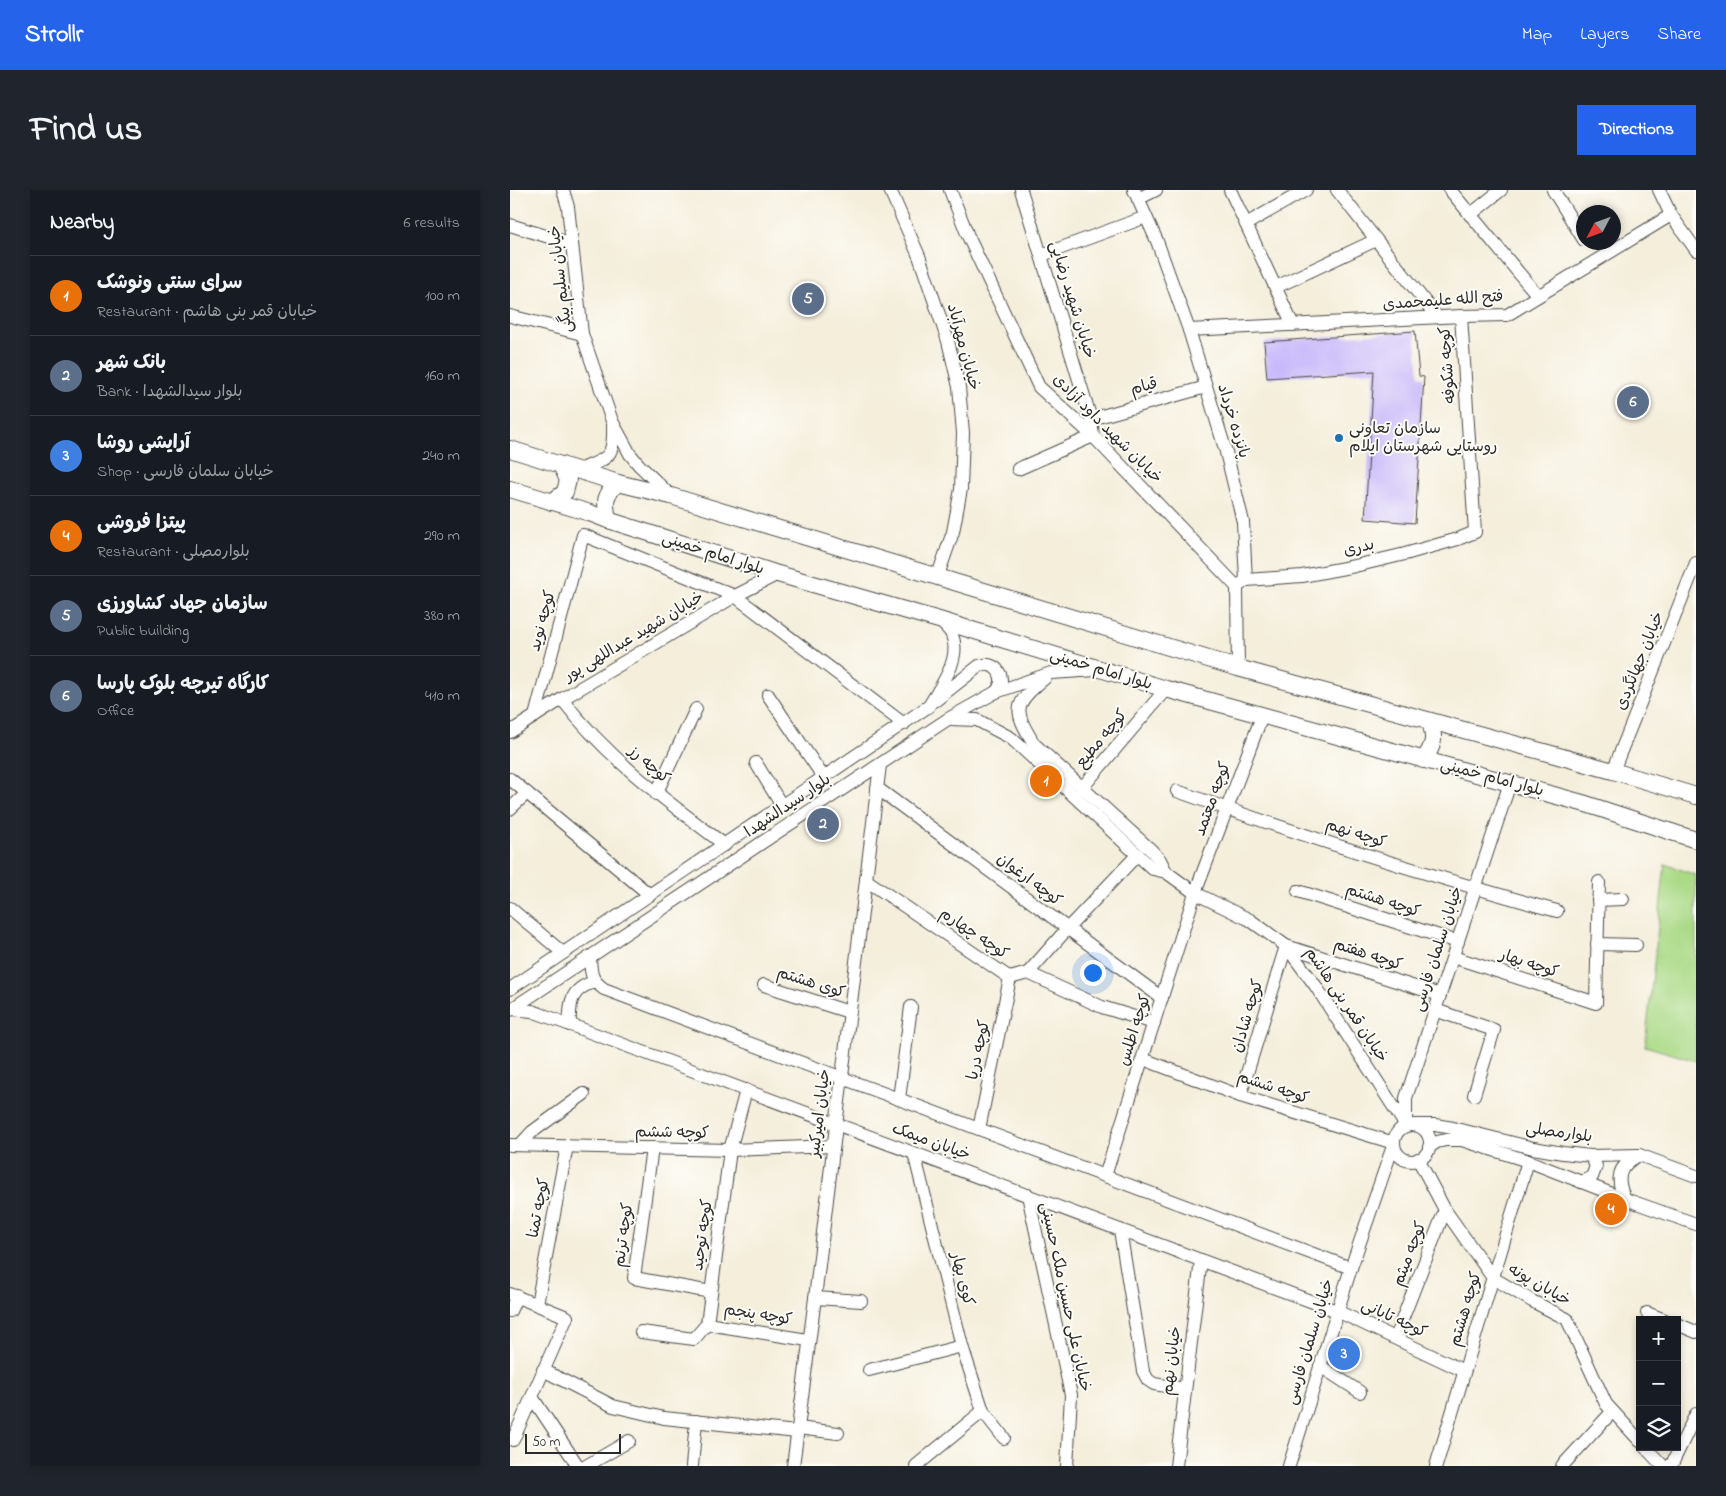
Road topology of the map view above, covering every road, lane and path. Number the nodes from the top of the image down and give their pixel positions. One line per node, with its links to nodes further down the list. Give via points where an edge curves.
1 (563, 190): 21 (street, خیابان سلیم بیگی)
2 (890, 190): 50 (street, خیابان مهرآباد, via 919,256 948,341 959,387 963,433 961,489)
3 (950, 190): 37 (street, خیابان شهید داود آزادی, via 968,236 1039,387)
4 (1022, 190): 24 (street, خیابان شهید رضایی)
5 (1156, 190): 13 (street)
6 (1230, 190): 17 (street)
7 (1306, 190): 17 (street)
8 (1337, 190): 20 (street)
9 (1450, 190): 14 (street)
10 (1501, 190): 14 (street)
11 (1553, 190): 19 (street)
12 (1659, 190): 15 (street)
13 (1136, 194): 16 (street, پانزده خرداد)
14 (1470, 215): 27 (street)
15 (1671, 215): 23 (street); 25 (street, فتح الله علیمحمدی)
16 (1146, 216): 24 (street); 32 (street, پانزده خرداد)
17 (1246, 224): 26 (street)
18 (510, 226): 21 (street)
19 (1576, 228)
20 (1376, 240): 26 (street); 30 (street)
21 (572, 244): 33 (street, خیابان سلیم بیگی)
22 (1590, 250): 25 (street)
23 (1696, 250)
24 (1042, 255): 35 (street, خیابان شهید رضایی)
25 (1596, 260): 27 (street, فتح الله علیمحمدی)
26 (1276, 287): 31 (street)
27 (1538, 296): 29 (street, فتح الله علیمحمدی, via 1507,315)
28 (510, 316): 33 (street)
29 (1461, 316): 30 (street, فتح الله علیمحمدی); 47 (street, کوچه شکوفه)
30 (1437, 318): 31 (street, فتح الله علیمحمدی)
31 (1293, 325): 32 (street, فتح الله علیمحمدی)
32 (1188, 330): 34 (street, پانزده خرداد)
33 (582, 334): 36 (street, خیابان سلیم بیگی)
34 (1206, 387): 35 (street, قیام); 51 (street, پانزده خرداد, via 1243,522)
35 (1091, 419): 37 (street, خیابان شهید رضایی)
36 (612, 421): 41 (street, via 610,454); 44 (street, via 630,454)
37 (1093, 436): 40 (street); 51 (street, خیابان شهید داود آزادی)
38 (510, 449): 39 (main road)
39 (562, 465): 41 (main road); 45 (main road, via 568,480 566,492)
40 (1018, 469)
41 (579, 470): 42 (main road)
42 (618, 482): 44 (main road); 46 (main road, via 609,491 605,502)
43 (510, 489): 45 (main road, بلوار امام خمینی)
44 (670, 496): 50 (main road)
45 (552, 502): 46 (main road, بلوار امام خمینی)
46 (608, 520): 49 (main road, بلوار امام خمینی)
47 (1475, 532): 51 (street, بدری, via 1406,554 1354,566)
48 (1696, 563): 72 (street, خیابان جهانگردی)
49 (778, 574): 52 (street, خیابان شهید عبداللهی پور); 53 (main road, بلوار امام خمینی)
50 (938, 578): 54 (main road)
51 (1242, 583): 54 (street, پانزده خرداد)
52 (735, 596): 60 (street, خیابان شهید عبداللهی پور); 63 (street, کوچه نوید, via 583,535); 67 (street)
53 (939, 620): 55 (main road, بلوار امام خمینی); 61 (street, بلوار سیدالشهدا, via 952,635 955,655)
54 (1238, 668): 66 (main road)
55 (1101, 670): 56 (street, بلوار سیدالشهدا); 57 (main road, بلوار امام خمینی)
56 (1051, 673): 58 (street, بلوار سیدالشهدا); 77 (street, خیابان قمر بنی هاشم, via 1025,696 1019,708 1022,724 1034,744)
57 (1166, 689): 64 (main road, بلوار امام خمینی); 77 (street, کوچه مطیع)
58 (996, 692): 61 (street, via 1001,684 1000,674 994,667 984,664); 65 (street, بلوار سیدالشهدا)
59 (768, 695): 74 (street)
60 (562, 699): 63 (street, خیابان شهید عبداللهی پور); 80 (street, کوچه رز, via 593,736)
61 (929, 706): 67 (street, بلوار سیدالشهدا)
62 (696, 709): 80 (street)
63 (535, 716): 68 (street, خیابان شهید عبداللهی پور)
64 (1262, 716): 69 (main road, بلوار امام خمینی); 84 (street, کوچه معتمد)
65 (948, 719): 71 (street, بلوار سیدالشهدا); 87 (street, خیابان قمر بنی هاشم, via 977,720 1011,738)
66 (1429, 721): 69 (main road, via 1433,745); 72 (main road)
67 (904, 724): 74 (street, بلوار سیدالشهدا)
68 (510, 732)
69 (1423, 760): 75 (main road, بلوار امام خمینی)
70 (756, 763): 82 (street)
71 (880, 765): 76 (street, خیابان امیرکبیر); 105 (street, بلوار سیدالشهدا)
72 (1614, 771): 81 (main road)
73 (510, 778): 79 (street)
74 (824, 778): 82 (street, بلوار سیدالشهدا)
75 (1510, 783): 85 (main road, بلوار امام خمینی); 91 (street, خیابان سلمان فارسی)
76 (877, 788): 89 (street, خیابان امیرکبیر); 99 (street, کوچه ارغوان)
77 (1082, 788): 88 (street, خیابان قمر بنی هاشم, via 1160,860)
78 (1177, 792): 84 (street, کوچه نهم)
79 (527, 793): 83 (street); 94 (street)
80 (656, 794): 86 (street, کوچه رز)
81 (1696, 796)
82 (782, 806): 86 (street, بلوار سیدالشهدا)
83 (510, 809)
84 (1227, 809): 91 (street, کوچه نهم); 93 (street, کوچه معتمد)
85 (1696, 840)
86 (725, 844): 94 (street, بلوار سیدالشهدا)
87 (1138, 854): 88 (street, خیابان قمر بنی هاشم, via 1153,869); 99 (street)
88 (1166, 872): 93 (street, خیابان قمر بنی هاشم)
89 (866, 880): 109 (street, کوچه چهارم); 119 (street, خیابان امیرکبیر)
90 (1599, 882): 96 (street)
91 (1475, 889): 98 (street, کوچه نهم); 100 (street, خیابان سلمان فارسی)
92 (1298, 891): 100 (street, کوچه هشتم)
93 (1195, 894): 103 (street, خیابان قمر بنی هاشم, via 1250,920); 115 (street, کوچه اطلس)
94 (650, 895): 104 (street, بلوار سیدالشهدا)
95 (1623, 899): 96 (street)
96 (1598, 900): 101 (street)
97 (510, 908): 104 (street)
98 (1557, 911)
99 (1067, 929): 108 (street); 115 (street, کوچه ارغوان)
100 (1458, 942): 106 (street, خیابان سلمان فارسی)
101 (1597, 944): 102 (street); 106 (street, کوچه بهار, via 1596,1003)
102 (1636, 945)
103 (1286, 946): 114 (street, کوچه هفتم); 127 (street, کوچه شادان); 130 (street, خیابان قمر بنی هاشم)
104 (563, 953): 107 (street, بلوار سیدالشهدا)
105 (590, 957): 110 (street, بلوار سیدالشهدا); 111 (street)
106 (1453, 957): 114 (street, خیابان سلمان فارسی)
107 (543, 966): 110 (street, via 544,977); 113 (street, بلوار سیدالشهدا)
108 (1028, 973): 109 (street, کوچه چهارم); 120 (street, via 1102,1007)
109 (1010, 978): 131 (street, کوچه دریا)
110 (555, 980): 117 (street, بلوار سیدالشهدا)
111 (594, 982): 121 (street, via 581,988 571,1001); 123 (street, خیابان میمک, via 604,989)
112 (764, 985): 119 (street, کوی هشتم)
113 (510, 988)
114 (1440, 995): 118 (street, خیابان سلمان فارسی)
115 (1162, 998): 120 (street, کوچه اطلس)
116 (910, 1007): 128 (street)
117 (511, 1010): 121 (street, خیابان میمک, via 532,1011)
118 (1435, 1010): 126 (street, via 1494,1030); 130 (street, خیابان سلمان فارسی, via 1406,1098)
119 (849, 1012): 123 (street, خیابان امیرکبیر)
120 (1154, 1023): 122 (street, کوچه اطلس)
121 (570, 1025): 124 (street, خیابان میمک)
122 (1143, 1059): 127 (street, کوچه ششم); 144 (street, کوچه اطلس)
123 (841, 1078): 128 (street, خیابان میمک); 129 (street, خیابان امیرکبیر)
124 (746, 1090): 129 (street, خیابان میمک); 138 (street, کوچه توحید)
125 (584, 1094): 133 (street)
126 (1474, 1095)
127 (1240, 1096): 132 (street, کوچه ششم)
128 (899, 1099): 131 (street, خیابان میمک)
129 (835, 1124): 135 (street, خیابان امیرکبیر); 139 (street, خیابان میمک)
130 (1411, 1126): 132 (street, via 1397,1133); 136 (street, via 1424,1129 1429,1137); 141 (street, بلوارمصلی, via 1453,1128 1533,1148)
131 (979, 1129): 144 (street, خیابان میمک)
132 (1394, 1143): 142 (street, via 1404,1158); 153 (street, خیابان سلمان فارسی)
133 (515, 1145): 134 (street, کوچه ششم)
134 (567, 1146): 137 (street, کوچه ششم); 159 (street, کوچه تمنا)
135 (832, 1146): 138 (street, کوچه ششم); 157 (street, خیابان امیرکبیر)
136 (1429, 1147): 142 (street); 143 (street, بلوارمصلی, via 1454,1139)
137 (652, 1148): 138 (street, کوچه ششم); 155 (street, کوچه ترنم, via 634,1278)
138 (730, 1150): 155 (street, کوچه توحید)
139 (914, 1153): 147 (street, خیابان میمک); 170 (street, کوی بهار)
140 (1639, 1154): 141 (street, بلوارمصلی); 145 (street, بلوارمصلی); 148 (street, via 1627,1161 1620,1173 1619,1186)
141 (1591, 1156): 146 (street, via 1596,1166 1594,1172 1592,1177)
142 (1418, 1159): 149 (street, خیابان پونه)
143 (1528, 1161): 146 (street, بلوارمصلی); 154 (street, کوچه هشتم)
144 (1105, 1176): 153 (street, خیابان میمک)
145 (1696, 1176)
146 (1581, 1182): 148 (street, بلوارمصلی)
147 (1028, 1195): 151 (street, خیابان میمک); 194 (street, خیابان علی حسین ملک حسینی, via 1071,1395)
148 (1625, 1199): 150 (street, بلوارمصلی)
149 (1445, 1210): 154 (street, خیابان پونه); 168 (street, کوچه میثم)
150 (1696, 1224)
151 (1120, 1230): 152 (street, خیابان میمک); 175 (street, via 1143,1371 1154,1384)
152 (1201, 1260): 161 (street, خیابان میمک); 175 (street, خیابان نهم)
153 (1351, 1268): 161 (street, خیابان سلمان فارسی)
154 (1493, 1278): 174 (street, کوچه هشتم); 179 (street, خیابان پونه, via 1567,1318)
155 (712, 1292): 164 (street, کوچه توحید)
156 (513, 1295): 159 (street); 160 (street)
157 (815, 1298): 158 (street); 169 (street, خیابان امیرکبیر)
158 (861, 1301)
159 (537, 1304): 172 (street, via 567,1317)
160 (510, 1311)
161 (1337, 1311): 168 (street, کوچه تابانی); 171 (street, خیابان سلمان فارسی)
162 (1647, 1313): 163 (street)
163 (1655, 1316)
164 (706, 1326): 166 (street, via 694,1339); 169 (street, کوچه پنجم)
165 (1681, 1326): 167 (street)
166 (641, 1332)
167 (1696, 1332)
168 (1395, 1338): 174 (street, کوچه تابانی)
169 (808, 1340): 182 (street, خیابان امیرکبیر)
170 (962, 1346): 173 (street); 178 (street, کوی بهار)
171 (1320, 1366): 176 (street); 196 (street, خیابان سلمان فارسی)
172 (544, 1370): 177 (street); 181 (street, via 613,1406 664,1418)
173 (869, 1370)
174 (1464, 1371): 197 (street, کوچه هشتم)
175 (1185, 1389): 195 (street, خیابان نهم)
176 (1360, 1392)
177 (532, 1397): 186 (street); 189 (street)
178 (983, 1411): 185 (street, کوی بهار); 193 (street)
179 (1612, 1412): 184 (street, خیابان پونه); 198 (street)
180 (1696, 1414): 200 (street)
181 (696, 1421): 182 (street); 191 (street)
182 (797, 1430): 183 (street); 192 (street, خیابان امیرکبیر)
183 (838, 1434)
184 (1636, 1437)
185 (1004, 1438)
186 (513, 1440)
187 (629, 1441): 190 (street)
188 (1650, 1451): 199 (street)
189 (578, 1466)
190 (586, 1466)
191 (692, 1466)
192 (793, 1466)
193 (916, 1466)
194 (1067, 1466)
195 (1176, 1466)
196 (1289, 1466)
197 (1436, 1466)
198 (1562, 1466)
199 (1663, 1466)
200 (1672, 1466)

